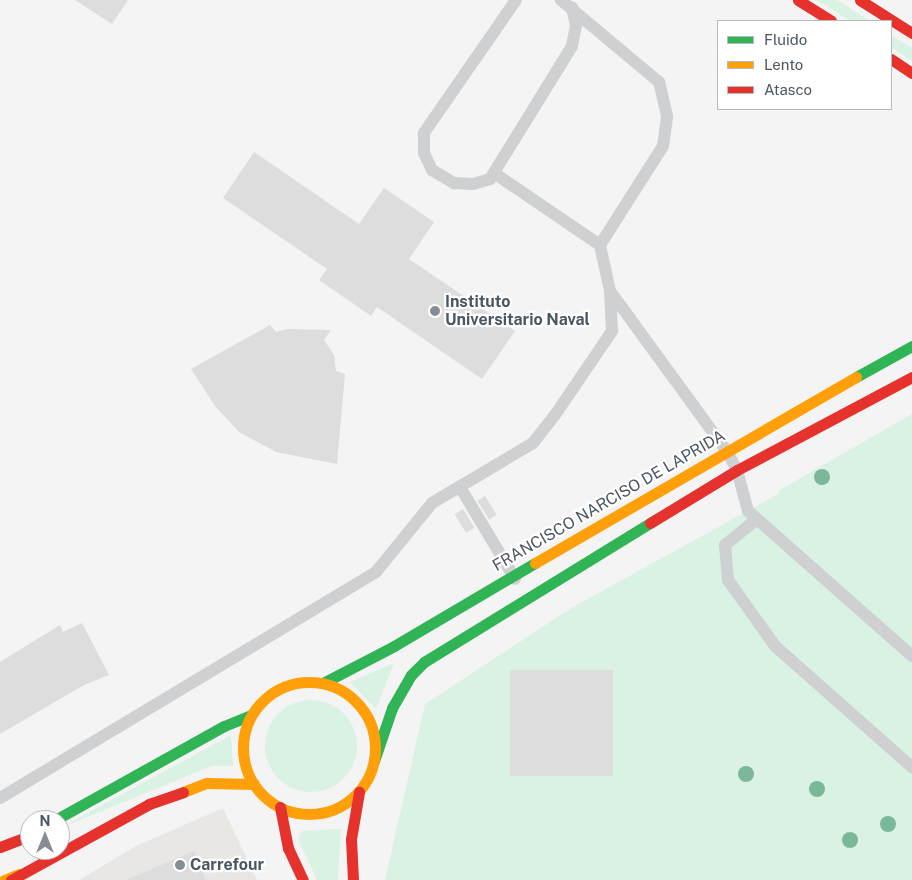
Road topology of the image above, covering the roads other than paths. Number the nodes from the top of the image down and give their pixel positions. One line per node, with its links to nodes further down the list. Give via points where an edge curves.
1 (516, 0): 11 (lane, via 424,133 424,153 432,170 454,183 473,184 490,179)
2 (798, 0): 5 (street)
3 (860, 0): 7 (street)
4 (565, 2): 11 (lane, via 576,26 572,46); 12 (lane, via 659,82 667,116 663,146)
5 (829, 20)
6 (892, 20): 8 (street)
7 (892, 20)
8 (912, 33)
9 (892, 60): 10 (street)
10 (912, 73)
11 (494, 173): 12 (lane)
12 (600, 245): 13 (lane)
13 (610, 291): 16 (lane); 18 (lane, via 612,331 533,444)
14 (912, 346): 16 (street, FRANCISCO NARCISO DE LAPRIDA)
15 (912, 377): 17 (street)
16 (726, 450): 17 (lane); 20 (street, FRANCISCO NARCISO DE LAPRIDA)
17 (737, 470): 19 (lane, via 748,511); 21 (street)
18 (460, 487): 20 (lane); 29 (lane, via 432,503 376,572)
19 (757, 519): 22 (lane); 26 (lane, via 726,545 728,580 775,646)
20 (513, 576): 21 (lane); 23 (street, FRANCISCO NARCISO DE LAPRIDA, via 394,646)
21 (528, 598): 25 (street, via 424,662 411,675 392,708)
22 (912, 656)
23 (323, 683): 24 (street, via 304,682 286,686 259,702); 25 (street, via 342,690 370,721 375,740)
24 (251, 715): 27 (street, via 245,743 245,766); 31 (street, via 224,726)
25 (374, 761): 28 (street)
26 (912, 766)
27 (254, 784): 30 (street); 34 (street, via 207,783 149,804)
28 (359, 792): 30 (street, via 346,803 322,812 296,813); 37 (street, via 352,840)
29 (0, 798)
30 (280, 807): 36 (street, via 288,848)
31 (70, 812)
32 (20, 838): 33 (street)
33 (0, 846)
34 (15, 877): 35 (street)
35 (4, 880)
36 (303, 880)
37 (353, 880)

